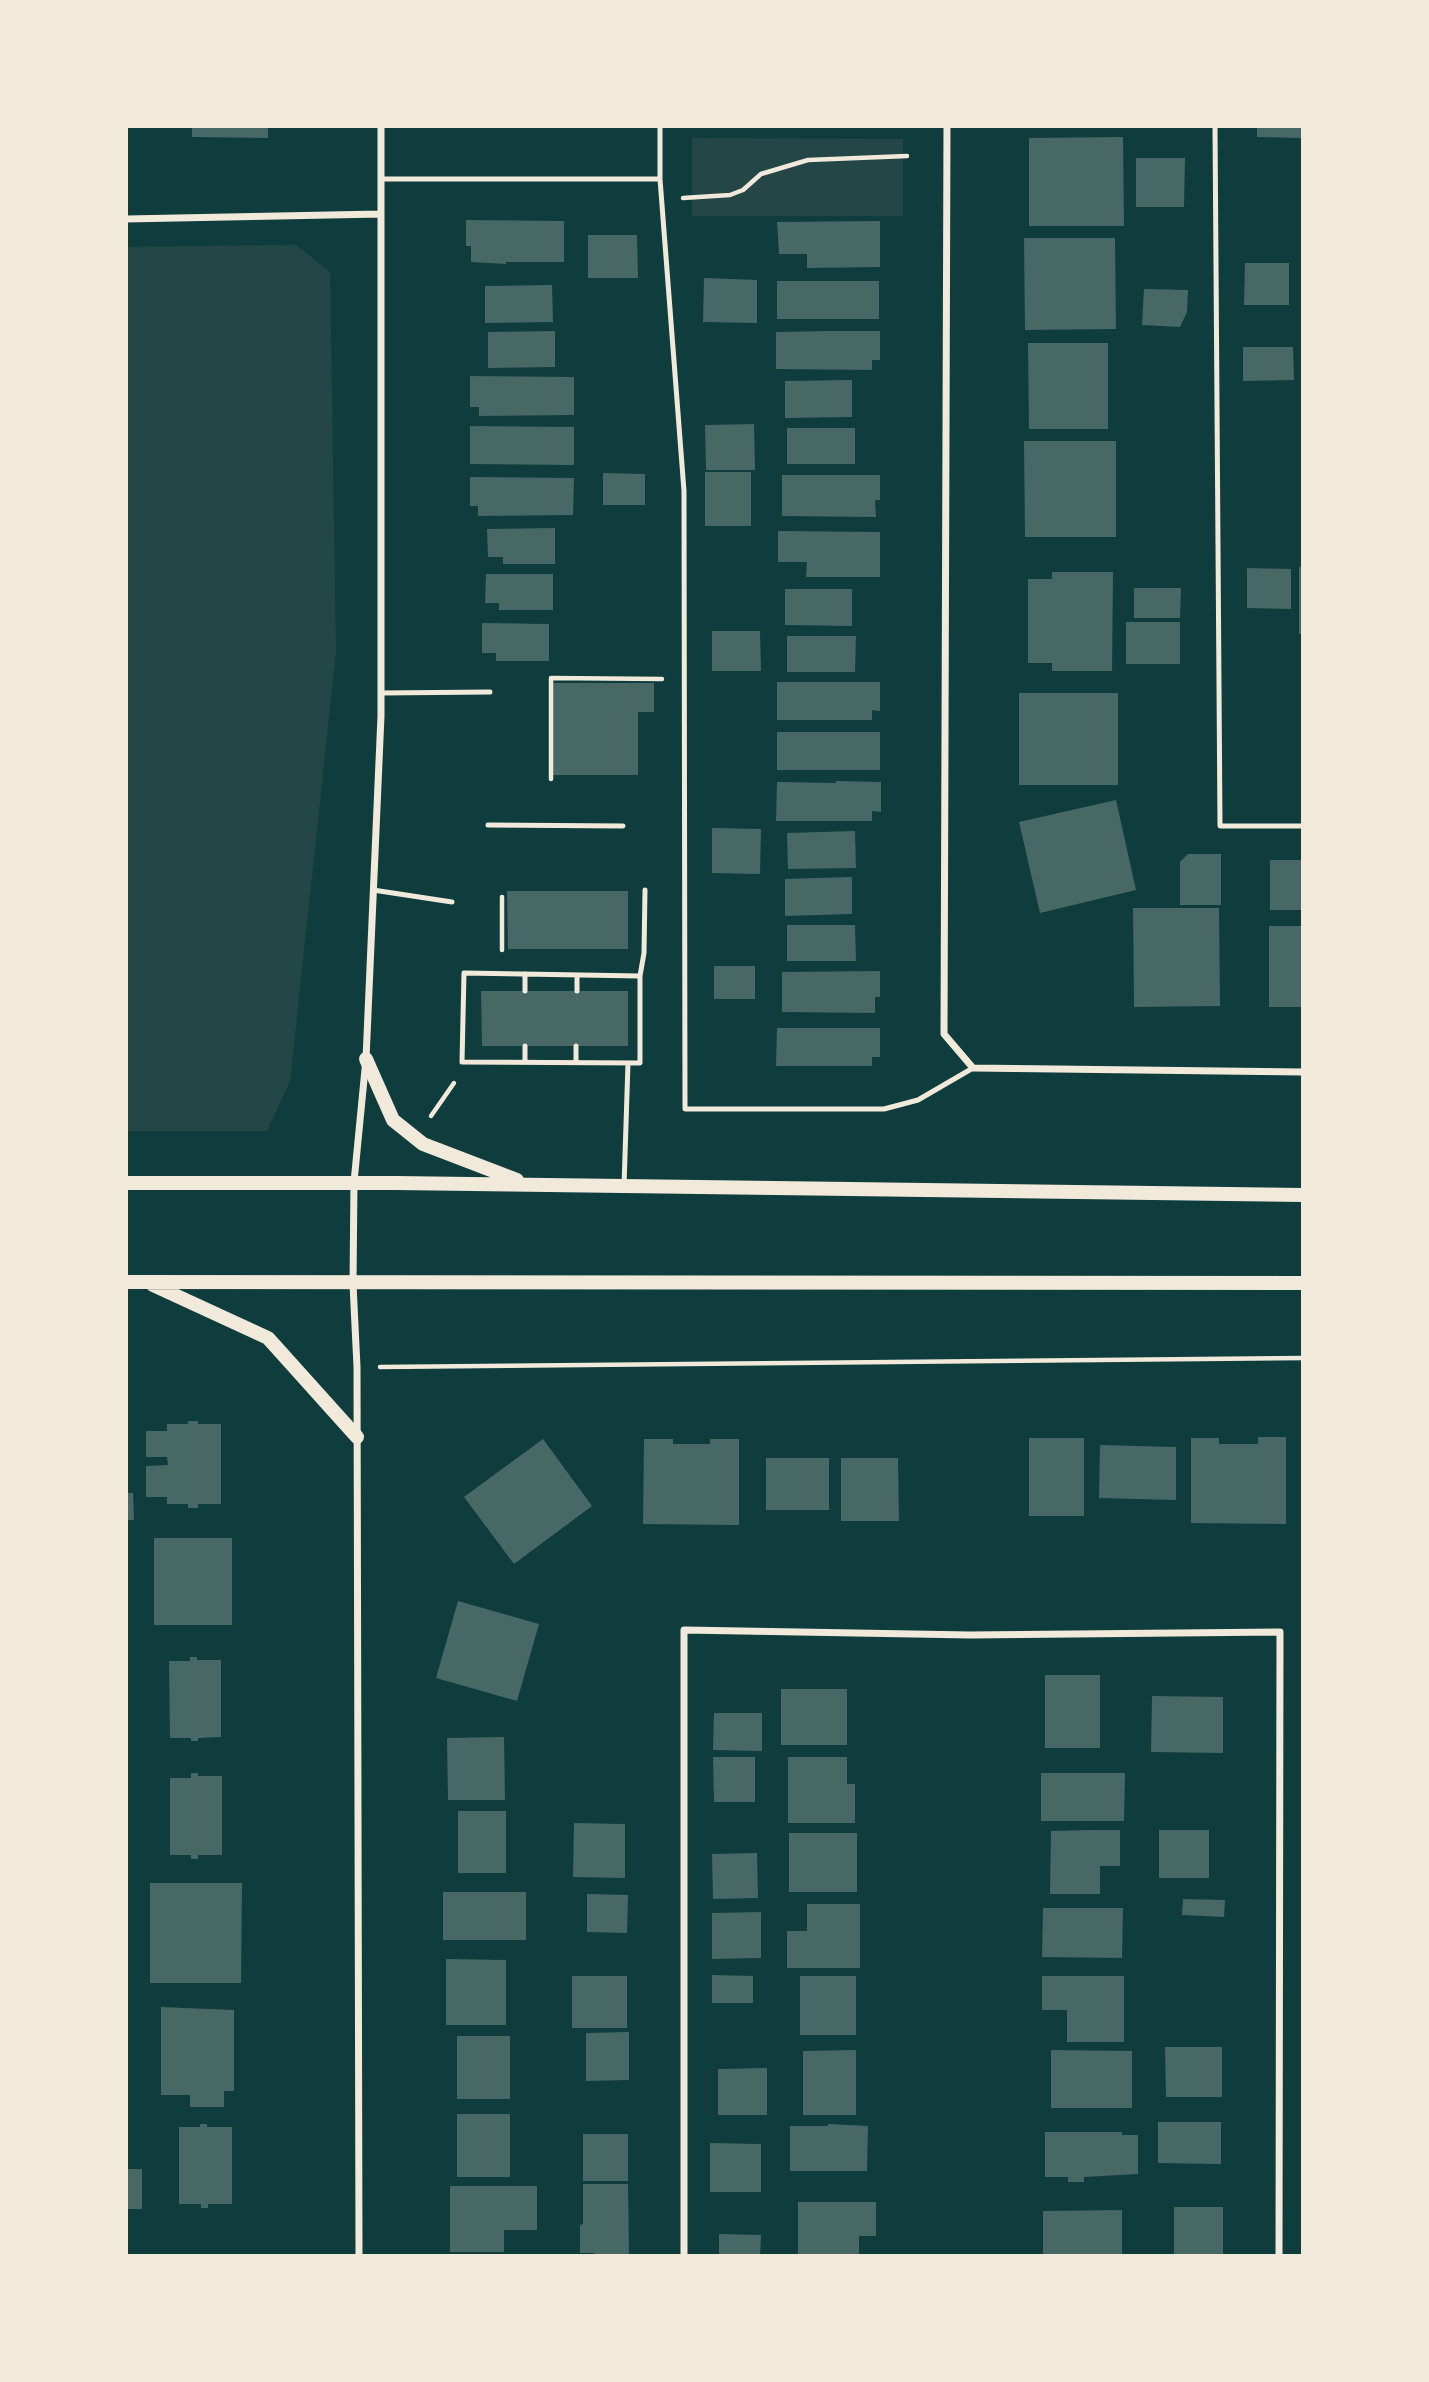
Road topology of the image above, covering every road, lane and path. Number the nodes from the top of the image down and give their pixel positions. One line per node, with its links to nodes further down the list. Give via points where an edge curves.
1 (381, 126): 6 (street)
2 (660, 126): 7 (lane)
3 (947, 126): 34 (street, via 944,1034)
4 (1216, 126): 17 (lane, via 1220,826)
5 (907, 156): 8 (path, via 808,160 761,174 730,195)
6 (381, 179): 7 (lane); 9 (street)
7 (660, 179): 8 (lane)
8 (661, 198): 34 (lane, via 684,491 685,1109 884,1109 918,1100)
9 (380, 214): 10 (street); 13 (street)
10 (126, 219)
11 (657, 679): 14 (path, via 551,678)
12 (490, 692): 13 (lane)
13 (382, 693): 18 (street)
14 (551, 779)
15 (488, 825): 16 (lane)
16 (623, 826)
17 (1303, 826)
18 (373, 890): 21 (lane); 30 (street)
19 (645, 890): 25 (lane)
20 (502, 897): 22 (path)
21 (452, 902)
22 (502, 953)
23 (524, 974): 24 (lane); 26 (lane); 31 (lane, via 464,973 462,1062)
24 (577, 975): 25 (lane); 27 (lane)
25 (640, 975): 33 (lane, via 640,1063)
26 (524, 991)
27 (577, 991)
28 (524, 1046): 31 (lane)
29 (576, 1046): 32 (lane)
30 (366, 1059): 38 (street); 40 (main road, via 393,1120 423,1144)
31 (524, 1062): 32 (lane)
32 (576, 1062): 33 (lane)
33 (628, 1063): 41 (lane)
34 (972, 1068): 35 (street)
35 (1303, 1072)
36 (454, 1083): 37 (path)
37 (428, 1120)
38 (354, 1182): 39 (main road); 40 (main road); 46 (street)
39 (126, 1183)
40 (528, 1185): 41 (main road)
41 (624, 1186): 42 (main road)
42 (1303, 1195)
43 (126, 1282): 44 (main road)
44 (149, 1283): 46 (main road); 49 (main road, via 268,1338)
45 (1303, 1283): 46 (main road)
46 (353, 1284): 48 (street)
47 (1303, 1358): 48 (path)
48 (357, 1367): 49 (street)
49 (357, 1437): 50 (street)
50 (359, 2256)
51 (684, 2256): 52 (street, via 684,1630 970,1635 1280,1632)
52 (1279, 2256)

